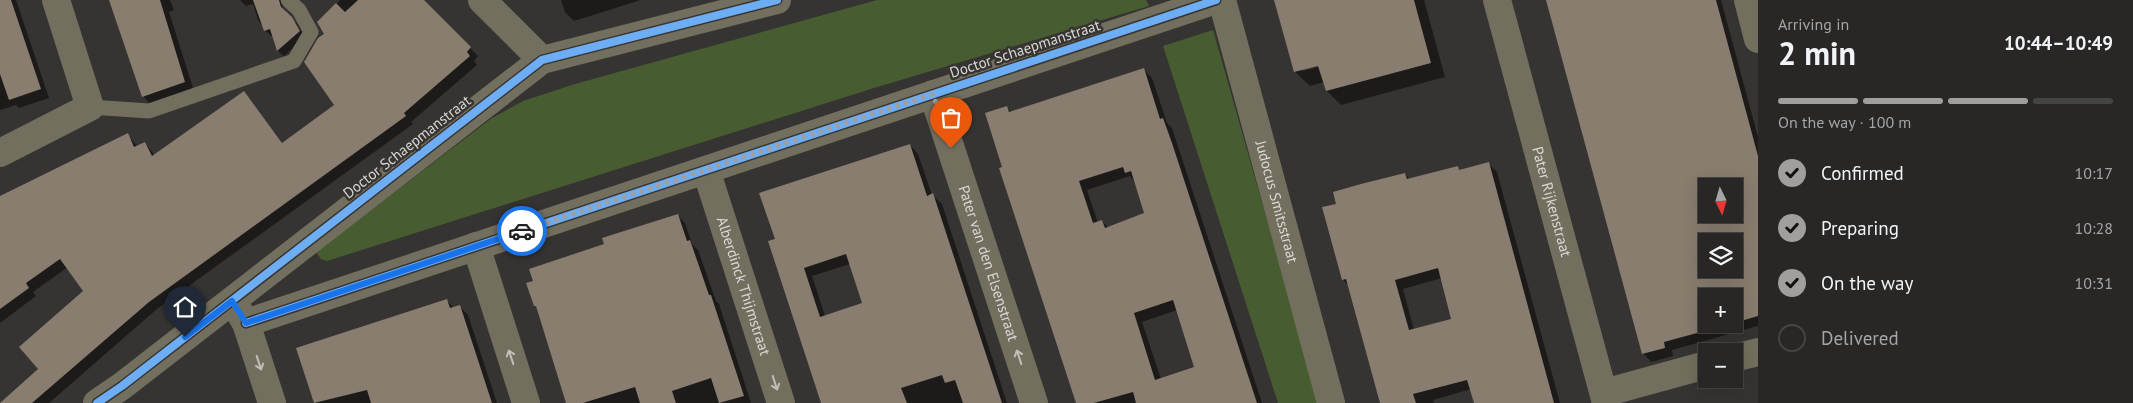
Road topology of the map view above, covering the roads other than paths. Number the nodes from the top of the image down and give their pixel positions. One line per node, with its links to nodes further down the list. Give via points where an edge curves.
1 (56, 0): 12 (street)
2 (288, 0): 12 (lane, via 299,10 311,32 294,61 149,111)
3 (482, 0): 10 (street)
4 (777, 0): 10 (street, Doctor Schaepmanstraat)
5 (1216, 0): 11 (street, Doctor Schaepmanstraat)
6 (1222, 0): 26 (street, Judocus Smitsstraat)
7 (1497, 0): 20 (street, Pater Rijkenstraat)
8 (1748, 0): 9 (street)
9 (1758, 38)
10 (542, 60): 16 (street, Doctor Schaepmanstraat)
11 (933, 94): 14 (street, Doctor Schaepmanstraat); 25 (street, Pater van den Elsenstraat, one-way to 11)
12 (90, 107): 13 (street)
13 (0, 152)
14 (706, 170): 15 (street, Doctor Schaepmanstraat); 24 (street, Alberdinck Thijmstraat, one-way to 24)
15 (476, 246): 16 (street, Doctor Schaepmanstraat); 23 (street, one-way to 15)
16 (239, 312): 21 (street, Doctor Schaepmanstraat); 22 (street, one-way to 22)
17 (1758, 352): 18 (street)
18 (1743, 356)
19 (1698, 368): 20 (street)
20 (1605, 398)
21 (97, 403)
22 (272, 403)
23 (526, 403)
24 (781, 403)
25 (1034, 403)
26 (1332, 403)

